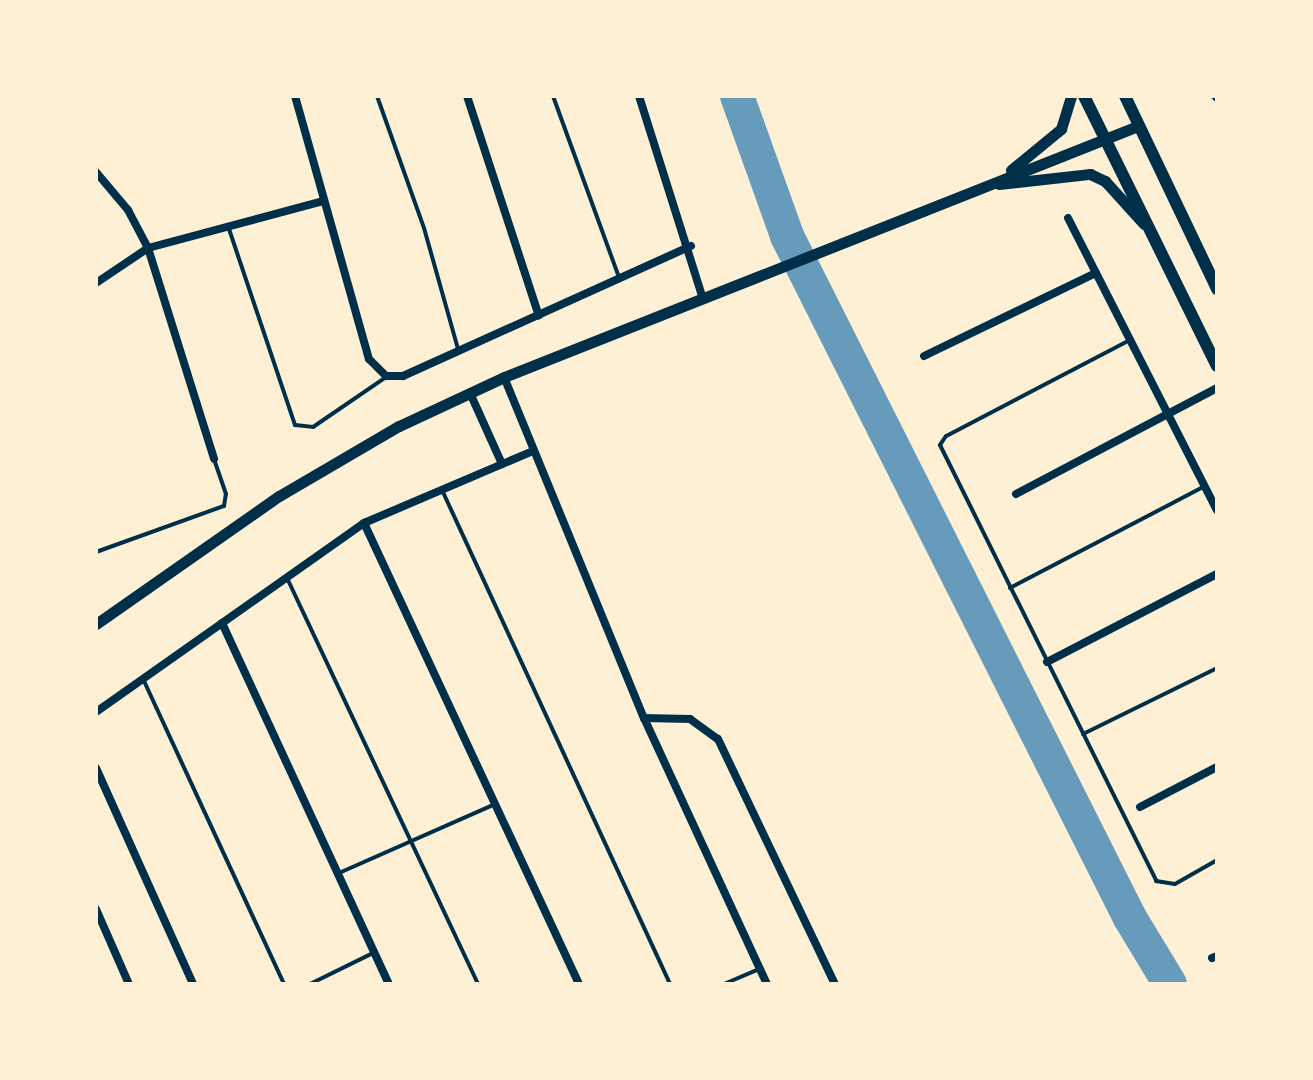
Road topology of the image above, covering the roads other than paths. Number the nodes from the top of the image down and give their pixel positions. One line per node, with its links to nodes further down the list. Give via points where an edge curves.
1 (295, 96): 14 (street)
2 (377, 96): 27 (lane, via 424,228)
3 (467, 96): 25 (street)
4 (553, 96): 21 (lane)
5 (639, 96): 18 (street)
6 (1071, 96): 12 (street, via 1061,129)
7 (1084, 96): 10 (main road)
8 (1125, 96): 9 (main road)
9 (1138, 126): 10 (street); 23 (main road)
10 (1105, 139): 12 (street); 16 (main road)
11 (96, 172): 19 (street, via 128,210)
12 (1001, 178): 13 (street)
13 (980, 187): 16 (street, via 1090,174 1105,181); 24 (street)
14 (323, 201): 17 (street); 30 (street, via 369,359)
15 (1068, 218): 20 (street)
16 (1144, 225): 29 (main road)
17 (228, 226): 19 (street); 30 (lane, via 295,425 313,427)
18 (691, 246): 21 (street); 24 (street)
19 (148, 248): 22 (street); 36 (street)
20 (1096, 273): 26 (street); 28 (street)
21 (620, 279): 25 (street)
22 (96, 283)
23 (1217, 289)
24 (703, 299): 31 (street)
25 (539, 316): 27 (street)
26 (1130, 340): 34 (street); 46 (lane, via 941,441)
27 (459, 350): 30 (street, via 403,376)
28 (924, 356)
29 (1217, 366)
30 (386, 376)
31 (504, 377): 33 (street); 35 (street)
32 (1217, 388): 34 (street)
33 (470, 393): 37 (street); 48 (street, via 350,451)
34 (1168, 414): 38 (street); 40 (street)
35 (533, 451): 37 (street); 53 (street)
36 (214, 459): 43 (lane, via 226,494 224,506)
37 (502, 464): 39 (street)
38 (1205, 486): 41 (street); 46 (lane)
39 (441, 488): 42 (street); 72 (lane)
40 (1016, 494)
41 (1217, 510)
42 (364, 523): 45 (street); 57 (street)
43 (96, 552)
44 (1217, 574): 49 (street)
45 (286, 576): 47 (street); 59 (lane)
46 (1010, 588): 49 (lane)
47 (222, 623): 51 (street); 61 (street)
48 (96, 624)
49 (1047, 662): 54 (lane)
50 (1217, 668): 54 (lane)
51 (143, 678): 52 (street); 67 (lane)
52 (96, 712)
53 (644, 718): 64 (street); 75 (street, via 690,719 718,739)
54 (1083, 734): 60 (lane, via 1156,881 1175,884)
55 (1217, 767): 58 (street)
56 (96, 768): 66 (street)
57 (493, 805): 59 (lane); 71 (street)
58 (1140, 807)
59 (412, 840): 61 (lane); 70 (lane)
60 (1217, 860)
61 (339, 873): 63 (street)
62 (96, 909): 65 (street)
63 (373, 953): 68 (lane); 69 (street)
64 (760, 969): 73 (lane); 74 (street)
65 (129, 984)
66 (193, 984)
67 (284, 984)
68 (310, 984)
69 (389, 984)
70 (478, 984)
71 (579, 984)
72 (670, 984)
73 (724, 984)
74 (767, 984)
75 (835, 984)

